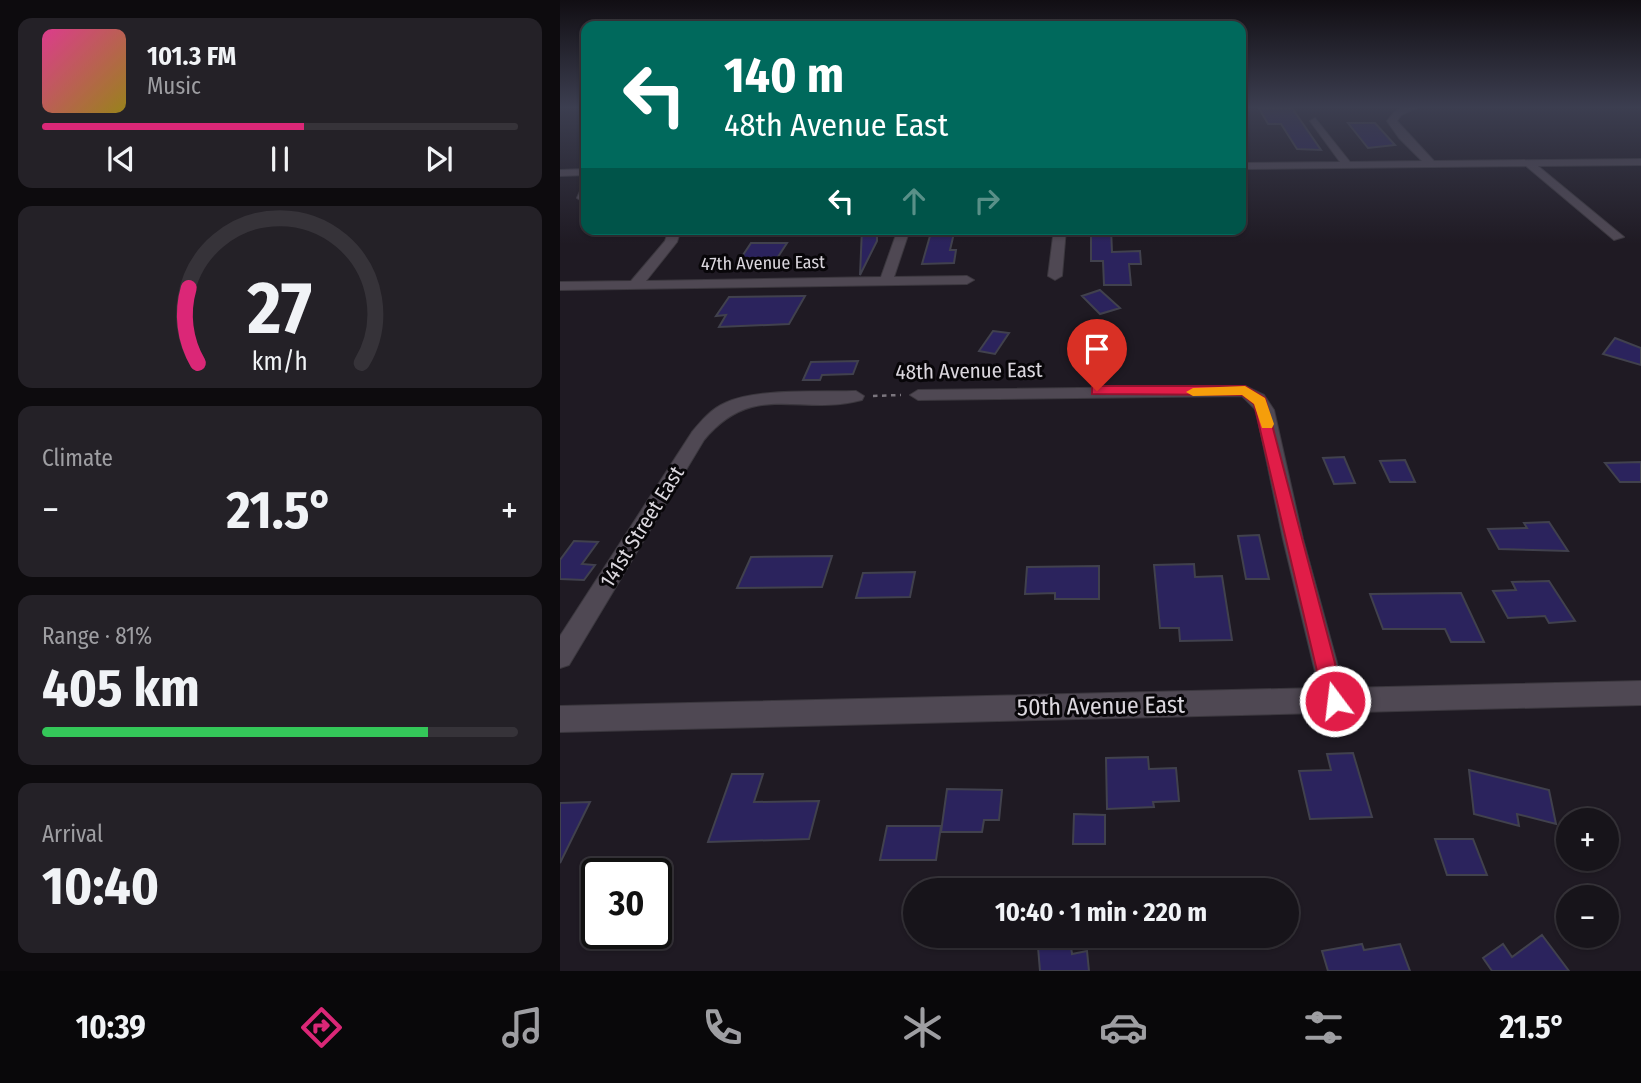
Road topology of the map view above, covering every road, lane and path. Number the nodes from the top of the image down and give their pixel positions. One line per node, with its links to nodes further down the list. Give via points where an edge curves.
1 (1339, 153): 6 (street)
2 (1421, 153): 5 (street)
3 (1528, 163): 4 (street); 5 (street); 13 (street)
4 (1638, 163)
5 (1432, 164): 6 (street)
6 (1347, 165): 7 (street)
7 (1246, 166)
8 (581, 172): 9 (street)
9 (560, 173)
10 (673, 235): 17 (street)
11 (902, 235): 16 (street)
12 (1059, 235): 14 (street)
13 (1618, 237)
14 (1055, 276)
15 (967, 280): 16 (street, 47th Avenue East)
16 (886, 281): 17 (street, 47th Avenue East)
17 (635, 285): 18 (street, 47th Avenue East)
18 (560, 286)
19 (918, 395): 20 (path, 48th Avenue East); 23 (street, 48th Avenue East, via 1249,393 1265,410)
20 (856, 396): 21 (street, 141st Street East, via 770,399 732,405 716,416 698,436)
21 (560, 657)
22 (1641, 693): 23 (street, 50th Avenue East)
23 (1335, 701): 24 (street, 50th Avenue East)
24 (560, 719)

